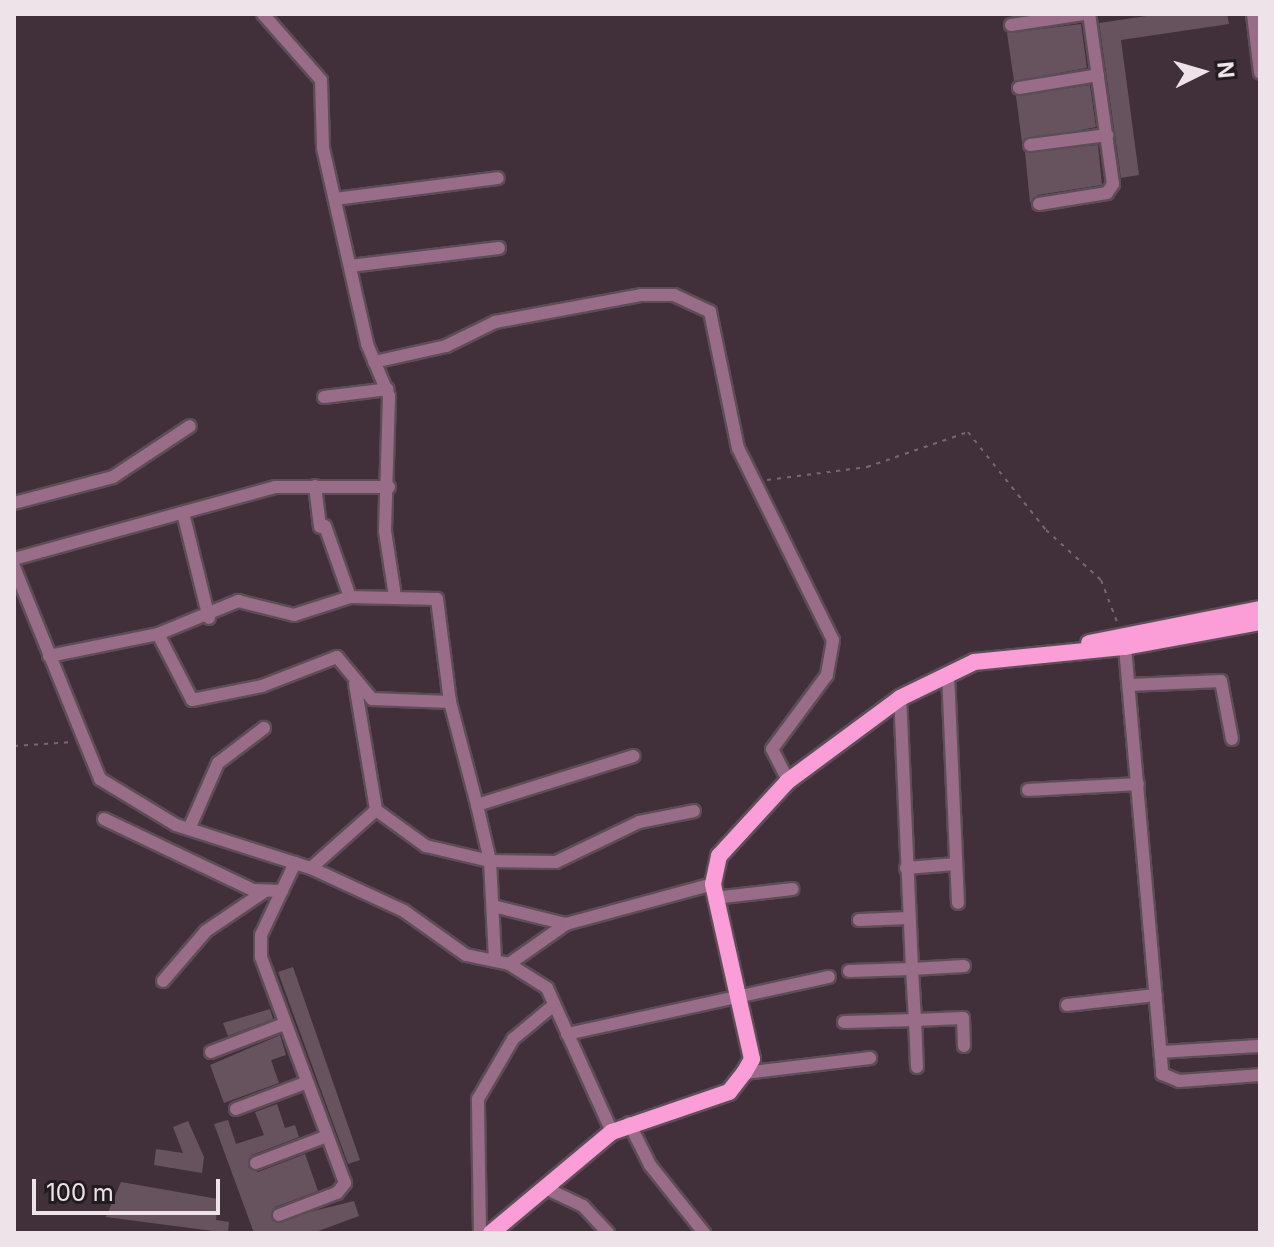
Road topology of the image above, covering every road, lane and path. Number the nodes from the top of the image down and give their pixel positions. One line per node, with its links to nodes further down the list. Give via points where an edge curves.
1 (263, 14): 11 (street, via 318,72)
2 (1087, 14): 4 (street); 6 (street)
3 (1253, 14): 5 (street)
4 (1011, 25)
5 (1260, 73)
6 (1098, 75): 7 (street); 8 (street)
7 (1019, 88)
8 (1107, 135): 9 (street); 12 (street, via 1111,190)
9 (1030, 145)
10 (498, 178): 11 (street)
11 (335, 199): 14 (street)
12 (1039, 204)
13 (499, 248): 14 (street)
14 (350, 266): 15 (street)
15 (374, 362): 16 (street); 19 (street, via 446,346 495,322 641,295 694,301 718,329 735,439)
16 (388, 389): 17 (street); 21 (street)
17 (324, 397)
18 (190, 426): 22 (street, via 113,477)
19 (754, 481): 32 (path, via 867,467 968,432 1046,530 1101,580); 44 (street, via 833,640 827,675 772,749)
20 (315, 486): 21 (street); 23 (street, via 275,487); 27 (street, via 322,526)
21 (389, 487): 26 (street, via 385,531)
22 (14, 503)
23 (183, 513): 24 (street); 29 (street)
24 (14, 559)
25 (14, 567): 33 (street)
26 (395, 596): 27 (street); 38 (street, via 437,599)
27 (350, 597): 29 (street, via 294,615 238,601)
28 (1260, 609): 32 (main road)
29 (209, 618): 31 (street)
30 (1260, 622): 32 (main road)
31 (158, 634): 33 (street); 35 (street, via 192,700 262,686 337,657)
32 (1122, 641): 34 (main road, via 974,662); 36 (street)
33 (49, 656): 41 (street)
34 (948, 674): 37 (main road); 54 (street)
35 (355, 684): 38 (street, via 372,699); 48 (street)
36 (1129, 685): 40 (street, via 1221,681); 45 (street)
37 (900, 698): 44 (main road); 56 (street)
38 (450, 702): 47 (street)
39 (264, 728): 51 (street, via 218,763)
40 (1232, 739)
41 (83, 741): 42 (path); 51 (street, via 100,779)
42 (14, 746)
43 (633, 756): 47 (street)
44 (788, 781): 59 (main road, via 719,856)
45 (1138, 784): 46 (street); 73 (street)
46 (1028, 790)
47 (477, 805): 52 (street)
48 (376, 810): 52 (street, via 426,846); 55 (street)
49 (694, 811): 52 (street, via 639,822 556,862)
50 (104, 819): 58 (street)
51 (189, 829): 53 (street)
52 (490, 861): 62 (street)
53 (295, 863): 55 (street); 60 (street)
54 (956, 864): 56 (street); 61 (street)
55 (311, 868): 66 (street, via 404,911 466,955)
56 (906, 868): 63 (street)
57 (792, 889): 59 (street)
58 (265, 891): 60 (street); 72 (street, via 206,931)
59 (713, 891): 65 (street); 74 (main road)
60 (280, 896): 79 (street, via 259,944)
61 (958, 903)
62 (493, 906): 65 (street); 66 (street)
63 (909, 918): 64 (street); 69 (street)
64 (859, 920)
65 (566, 924): 67 (street)
66 (495, 961): 67 (street)
67 (509, 964): 75 (street, via 547,988)
68 (964, 966): 69 (street)
69 (912, 969): 70 (street); 77 (street)
70 (849, 971)
71 (829, 977): 74 (street)
72 (163, 981)
73 (1155, 995): 76 (street); 84 (street)
74 (736, 996): 80 (street); 87 (main road, via 752,1059)
75 (554, 1005): 80 (street); 97 (street, via 513,1039 475,1113)
76 (1067, 1005)
77 (915, 1020): 78 (street); 81 (street, via 963,1018); 86 (street)
78 (844, 1022)
79 (284, 1024): 83 (street); 89 (street)
80 (567, 1034): 93 (street)
81 (964, 1046)
82 (1260, 1046): 84 (street)
83 (211, 1052)
84 (1161, 1055): 88 (street, via 1162,1074 1179,1081)
85 (870, 1058): 87 (street)
86 (917, 1067)
87 (744, 1073): 91 (main road, via 729,1092)
88 (1260, 1075)
89 (305, 1083): 90 (street); 92 (street)
90 (236, 1109)
91 (629, 1123): 93 (main road); 100 (street, via 636,1145)
92 (327, 1136): 94 (street); 96 (street, via 343,1190)
93 (606, 1136): 95 (main road)
94 (256, 1163)
95 (543, 1187): 98 (main road); 99 (street, via 583,1206)
96 (279, 1215)
97 (480, 1233)
98 (491, 1233)
99 (608, 1233)
100 (704, 1233)

